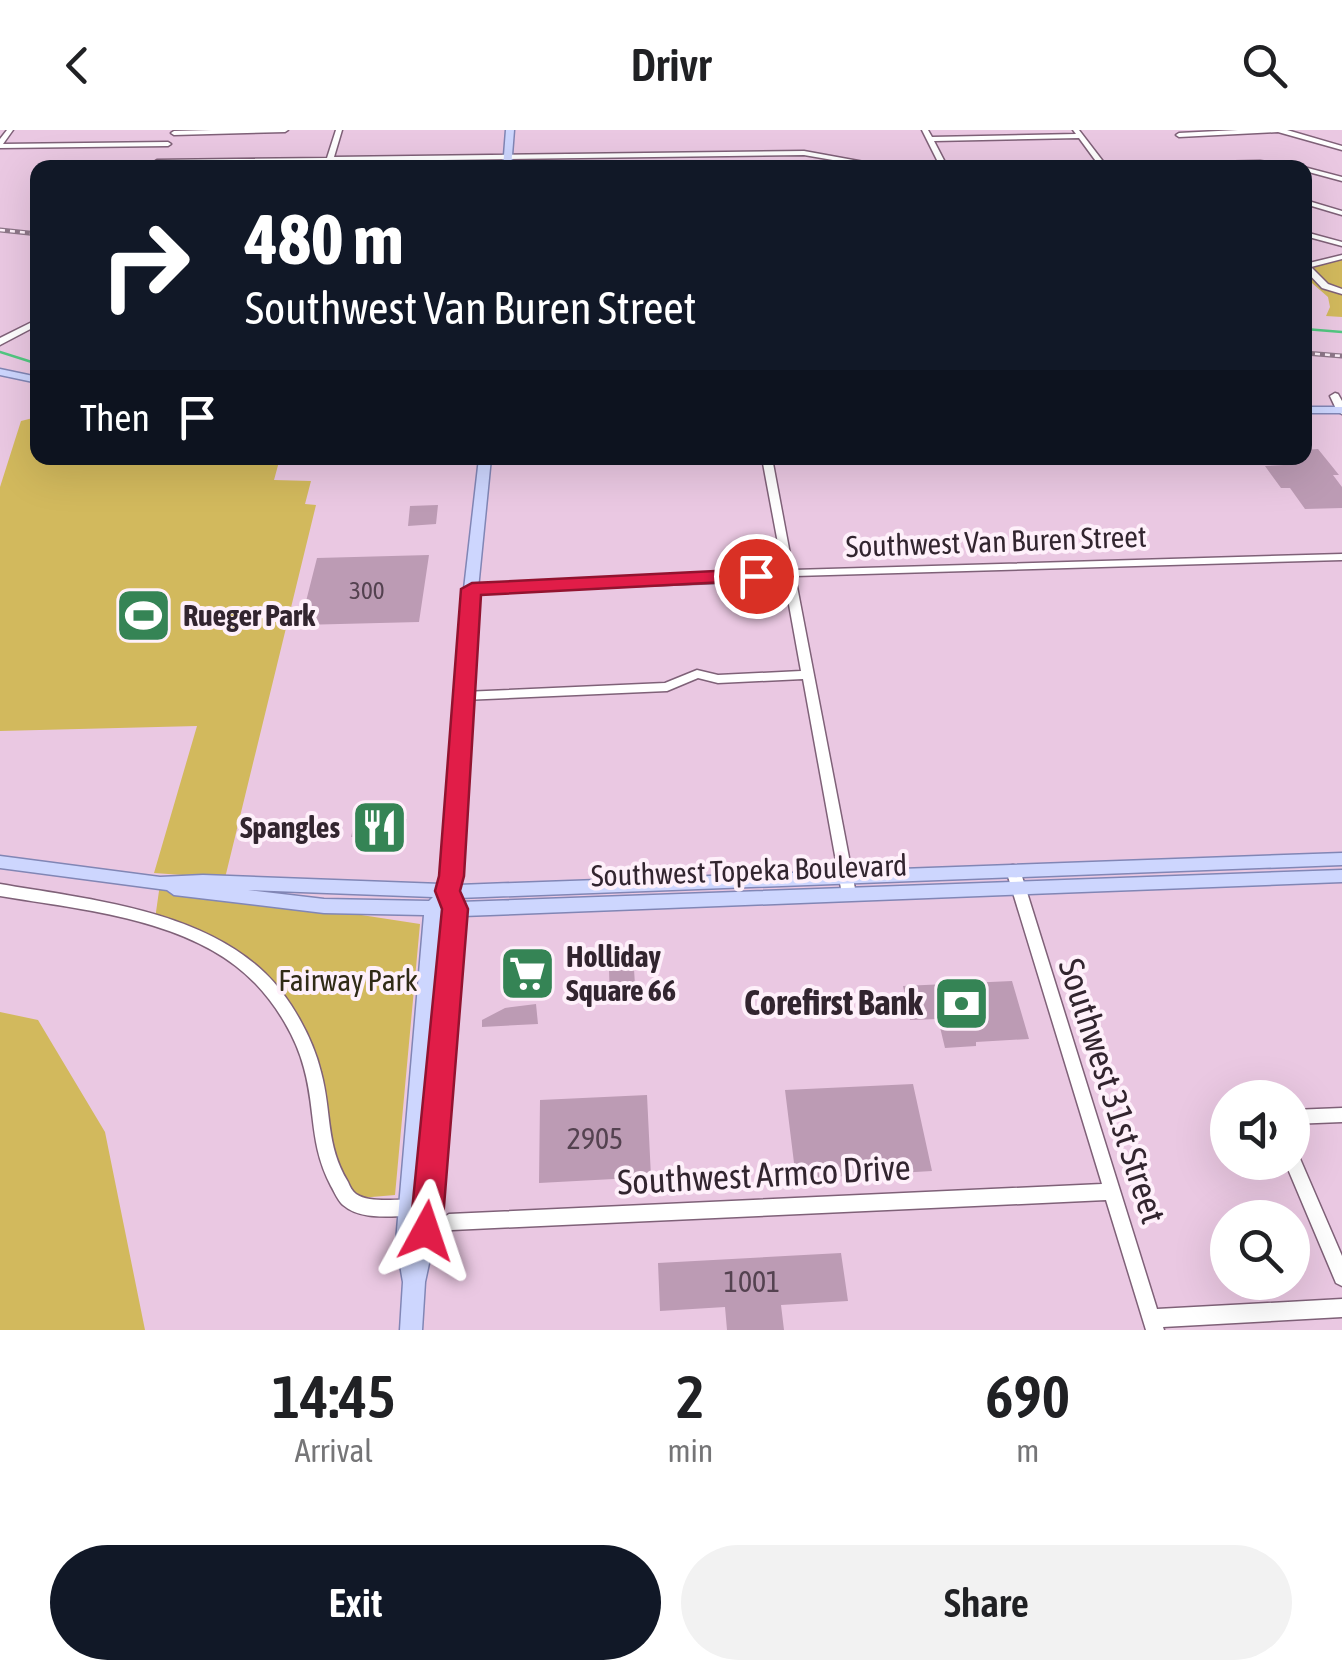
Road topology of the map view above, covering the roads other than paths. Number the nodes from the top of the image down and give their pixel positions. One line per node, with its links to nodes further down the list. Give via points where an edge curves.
1 (10, 130): 12 (street)
2 (285, 130): 7 (street)
3 (339, 130): 15 (street)
4 (510, 130): 16 (main road)
5 (925, 130): 10 (street)
6 (1279, 130): 9 (street); 13 (street)
7 (174, 131): 11 (street)
8 (1078, 133): 10 (street); 20 (street)
9 (1179, 135)
10 (931, 139): 19 (street)
11 (168, 144): 12 (street); 14 (street)
12 (0, 145)
13 (1342, 148)
14 (158, 160)
15 (330, 160)
16 (507, 160)
17 (606, 160): 18 (street, via 804,154)
18 (843, 160)
19 (941, 160)
20 (1098, 160)
21 (1312, 171): 22 (street)
22 (1342, 179)
23 (1312, 204): 24 (street)
24 (1342, 213)
25 (1312, 236): 26 (street)
26 (1342, 244)
27 (1342, 257): 28 (street)
28 (1312, 264)
29 (1312, 272): 30 (street)
30 (1342, 292)
31 (30, 325): 32 (street)
32 (0, 342)
33 (0, 372): 34 (main road)
34 (30, 378)
35 (1334, 396): 37 (street)
36 (1312, 410): 37 (main road)
37 (1342, 410)
38 (484, 465): 42 (main road)
39 (768, 465): 41 (street)
40 (1342, 557): 41 (street, Southwest Van Buren Street)
41 (791, 573): 42 (street, Southwest Van Buren Street); 43 (street)
42 (472, 589): 44 (main road)
43 (809, 675): 44 (street, via 697,674 667,686); 51 (street)
44 (463, 696): 53 (main road)
45 (1342, 859): 47 (main road, Southwest Topeka Boulevard)
46 (0, 862): 50 (main road, Southwest Topeka Boulevard)
47 (1317, 868): 48 (main road, Southwest Topeka Boulevard); 49 (main road, Southwest Topeka Boulevard)
48 (1342, 876)
49 (1015, 879): 51 (main road, Southwest Topeka Boulevard); 58 (street, Southwest 31st Street)
50 (160, 884): 53 (main road, Southwest Topeka Boulevard); 54 (main road, Southwest Topeka Boulevard, via 302,904)
51 (848, 885): 53 (main road, Southwest Topeka Boulevard)
52 (0, 890): 59 (street, via 155,919 216,942 272,988 293,1017 312,1066 324,1147 348,1199 366,1207)
53 (451, 900): 54 (main road); 60 (main road)
54 (434, 909): 59 (main road)
55 (1342, 1114): 56 (street)
56 (1310, 1116)
57 (1301, 1180): 61 (street)
58 (1113, 1192): 60 (street, Southwest Armco Drive, via 449,1222); 64 (street, Southwest 31st Street)
59 (409, 1208): 62 (main road)
60 (424, 1241): 62 (main road)
61 (1342, 1277)
62 (414, 1282): 65 (main road)
63 (1342, 1308): 64 (street)
64 (1154, 1324)
65 (411, 1330)

